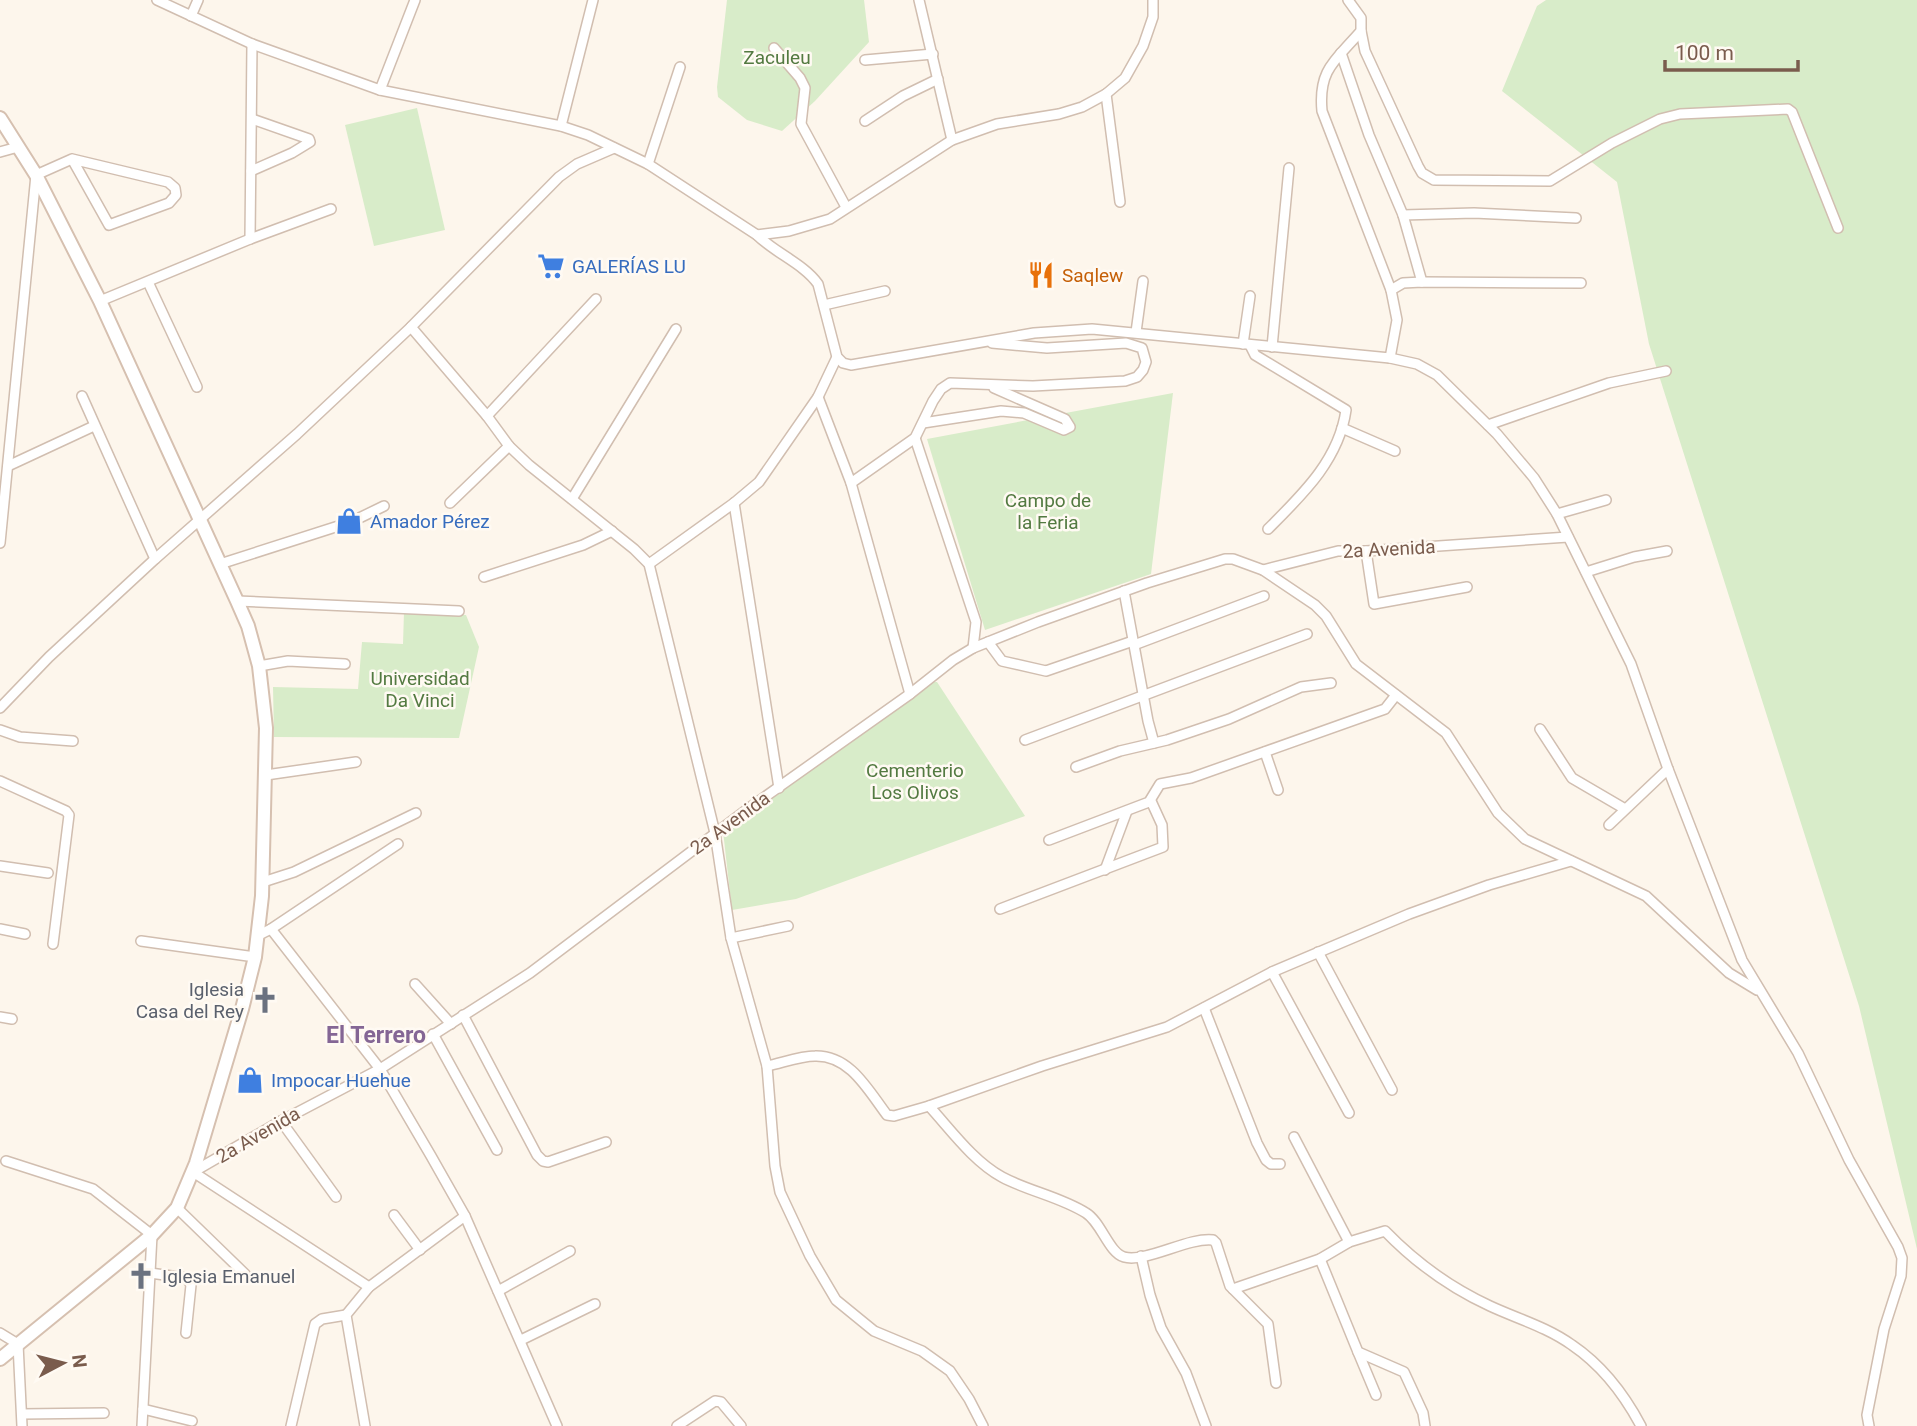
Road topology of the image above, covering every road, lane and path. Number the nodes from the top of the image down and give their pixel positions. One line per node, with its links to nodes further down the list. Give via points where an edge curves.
1 (157, 0): 9 (street)
2 (182, 0): 9 (street)
3 (198, 0): 10 (street)
4 (415, 0): 19 (street)
5 (593, 0): 24 (street)
6 (919, 0): 15 (street)
7 (1348, 0): 11 (street, via 1361,18)
8 (1155, 3): 20 (street, via 1143,46 1125,78)
9 (178, 10): 10 (street)
10 (191, 16): 12 (street)
11 (1361, 30): 14 (street); 39 (street, via 1365,51 1418,166 1434,180 1550,181 1660,119 1788,108)
12 (252, 44): 19 (street); 22 (street)
13 (774, 48): 35 (street, via 805,88 801,124)
14 (1341, 53): 37 (street); 46 (street, via 1325,72 1322,111)
15 (933, 54): 16 (street); 18 (street)
16 (865, 60)
17 (680, 67): 30 (street)
18 (938, 79): 23 (street); 25 (street)
19 (380, 90): 24 (street)
20 (1106, 94): 25 (street, via 1059,114 997,124); 34 (street)
21 (0, 118): 26 (street)
22 (252, 119): 32 (street); 32 (street, via 310,142)
23 (865, 121)
24 (561, 126): 27 (street)
25 (952, 140): 35 (street)
26 (18, 147): 28 (street); 33 (street)
27 (614, 148): 30 (street); 52 (street, via 559,177)
28 (0, 152)
29 (72, 159): 29 (street, via 168,182 176,195 169,203 109,225); 33 (street)
30 (648, 164): 40 (street)
31 (1289, 168): 57 (street)
32 (251, 171): 41 (street)
33 (36, 175): 50 (street); 73 (street)
34 (1120, 202)
35 (846, 207): 40 (street, via 830,219)
36 (331, 209): 41 (street)
37 (1403, 215): 38 (street); 44 (street)
38 (1576, 218)
39 (1838, 228)
40 (757, 235): 51 (street, via 812,276)
41 (250, 239): 43 (street)
42 (1143, 281): 54 (street)
43 (148, 282): 50 (street); 62 (street)
44 (1422, 282): 45 (street); 46 (street, via 1403,283)
45 (1581, 283)
46 (1391, 290): 59 (street, via 1397,320)
47 (885, 291): 51 (street)
48 (1250, 296): 56 (street)
49 (596, 299): 65 (street)
50 (100, 301): 81 (street)
51 (824, 305): 58 (street)
52 (411, 327): 65 (street); 81 (street)
53 (676, 329): 75 (street)
54 (1136, 332): 55 (street, via 1092,329); 56 (street)
55 (976, 341): 58 (street, via 851,365); 61 (street, via 1048,348 1126,343 1145,354 1143,370 1125,381)
56 (1246, 345): 57 (street); 69 (street, via 1255,355 1345,408)
57 (1272, 347): 59 (street)
58 (837, 357): 64 (street)
59 (1390, 358): 67 (street, via 1417,364 1437,375)
60 (1666, 371): 67 (street, via 1609,383)
61 (986, 385): 66 (street, via 950,383 941,388); 66 (street, via 1065,419 1070,427 1064,430 1024,413 1001,411)
62 (197, 387)
63 (82, 396): 68 (street)
64 (818, 397): 74 (street); 78 (street, via 759,482)
65 (487, 416): 71 (street)
66 (923, 423): 70 (street)
67 (1488, 425): 80 (street, via 1534,478)
68 (94, 426): 73 (street); 88 (street)
69 (1342, 428): 72 (street); 82 (street, via 1310,488)
70 (915, 438): 74 (street); 102 (street, via 976,622)
71 (509, 446): 75 (street); 77 (street)
72 (1395, 451)
73 (8, 466): 85 (street)
74 (851, 483): 106 (street)
75 (572, 499): 83 (street)
76 (1606, 500): 80 (street)
77 (450, 503)
78 (734, 503): 90 (street); 121 (street)
79 (384, 506): 89 (street, via 351,522)
80 (1557, 514): 84 (street)
81 (200, 522): 88 (street); 89 (street)
82 (1268, 529)
83 (612, 531): 90 (street); 93 (street)
84 (1568, 537): 86 (street, 2a Avenida); 92 (street)
85 (0, 543)
86 (1366, 551): 91 (street, 2a Avenida, via 1338,551); 94 (street, via 1374,604)
87 (1667, 551): 92 (street)
88 (155, 559): 109 (street)
89 (220, 564): 97 (street)
90 (649, 564): 128 (street)
91 (1263, 570): 95 (street, 2a Avenida, via 1224,559); 108 (street, via 1315,605 1356,664)
92 (1586, 572): 118 (street, via 1631,664)
93 (484, 577)
94 (1466, 587)
95 (1124, 591): 100 (street, 2a Avenida); 101 (street)
96 (1264, 596): 101 (street)
97 (237, 601): 98 (street); 104 (street)
98 (459, 611)
99 (1307, 634): 107 (street)
100 (988, 642): 101 (street, via 1002,661 1046,671); 102 (street, 2a Avenida)
101 (1134, 643): 107 (street)
102 (974, 648): 106 (street, 2a Avenida)
103 (345, 664): 104 (street, via 288,661)
104 (260, 666): 119 (street)
105 (1331, 683): 114 (street, via 1301,687 1229,719)
106 (910, 694): 121 (street, 2a Avenida)
107 (1143, 695): 112 (street); 114 (street)
108 (1396, 695): 115 (street, via 1385,709); 131 (street, via 1446,733 1498,813 1525,839)
109 (0, 708)
110 (1540, 729): 124 (street, via 1572,778)
111 (0, 730): 113 (street, via 20,737)
112 (1025, 740)
113 (74, 741)
114 (1154, 743): 117 (street)
115 (1265, 752): 122 (street); 123 (street, via 1157,786)
116 (356, 762): 119 (street)
117 (1076, 767)
118 (1668, 769): 124 (street); 149 (street, via 1742,960)
119 (266, 775): 135 (street)
120 (0, 781): 144 (street, via 69,815)
121 (779, 788): 128 (street, 2a Avenida)
122 (1278, 790)
123 (1152, 801): 125 (street); 133 (street, via 1162,825 1163,848)
124 (1625, 810): 127 (street)
125 (1127, 811): 129 (street); 133 (street)
126 (416, 813): 135 (street, via 305,867)
127 (1609, 825)
128 (715, 833): 142 (street); 151 (street, 2a Avenida, via 530,973)
129 (1049, 840)
130 (398, 844): 139 (street)
131 (1571, 861): 145 (street, via 1409,914); 149 (street, via 1646,896 1729,973)
132 (0, 866): 134 (street)
133 (1105, 870): 136 (street)
134 (48, 873)
135 (262, 882): 141 (street)
136 (1000, 909)
137 (788, 926): 142 (street)
138 (0, 929): 140 (street)
139 (271, 929): 141 (street); 157 (street)
140 (25, 934)
141 (259, 935): 146 (street)
142 (731, 938): 156 (street)
143 (141, 940): 146 (street)
144 (53, 944)
145 (1318, 953): 147 (street); 158 (street)
146 (255, 957): 167 (street)
147 (1272, 972): 150 (street); 160 (street)
148 (415, 984): 154 (street)
149 (1760, 992): 208 (street, via 1815,1086 1902,1258 1881,1341 1867,1415)
150 (1204, 1007): 159 (street, via 1167,1027); 166 (street, via 1257,1143 1266,1160)
151 (463, 1016): 154 (street, 2a Avenida); 163 (street, via 542,1161)
152 (0, 1017): 153 (street)
153 (12, 1019)
154 (451, 1024): 155 (street, 2a Avenida)
155 (433, 1034): 157 (street, 2a Avenida); 164 (street)
156 (767, 1066): 159 (street, via 814,1056 831,1058 856,1074 887,1115); 204 (street, via 780,1192 836,1300 874,1331 922,1351 950,1371)
157 (380, 1069): 161 (street, 2a Avenida); 171 (street)
158 (1392, 1090)
159 (929, 1106): 176 (street, via 983,1165 1087,1213 1119,1255)
160 (1349, 1114)
161 (281, 1121): 167 (street, 2a Avenida); 168 (street)
162 (1294, 1137): 173 (street)
163 (606, 1142)
164 (497, 1150)
165 (6, 1161): 172 (street, via 93,1189)
166 (1280, 1164)
167 (193, 1172): 169 (street, 2a Avenida); 180 (street)
168 (336, 1197)
169 (177, 1208): 172 (street, 2a Avenida); 179 (street)
170 (394, 1216): 174 (street)
171 (466, 1216): 174 (street); 182 (street)
172 (152, 1234): 178 (street); 188 (street, 2a Avenida)
173 (1349, 1242): 177 (street); 207 (street, via 1385,1231 1435,1275 1573,1345 1625,1396)
174 (420, 1250): 180 (street)
175 (570, 1251): 182 (street)
176 (1141, 1256): 181 (street, via 1213,1240); 205 (street, via 1161,1328 1186,1373)
177 (1320, 1259): 181 (street); 189 (street)
178 (150, 1273): 186 (street, via 187,1278 191,1285); 193 (street)
179 (245, 1274)
180 (369, 1287): 184 (street)
181 (1233, 1289): 191 (street, via 1268,1324)
182 (498, 1292): 187 (street)
183 (595, 1304): 187 (street)
184 (346, 1315): 199 (street, via 315,1324); 200 (street)
185 (0, 1333): 188 (street)
186 (186, 1333)
187 (521, 1340): 201 (street)
188 (18, 1344): 190 (street, 2a Avenida); 195 (street)
189 (1359, 1352): 192 (street); 206 (street, via 1404,1372)
190 (0, 1359)
191 (1276, 1383)
192 (1376, 1395)
193 (144, 1409): 196 (street); 198 (street)
194 (103, 1413): 195 (street)
195 (22, 1414): 197 (street)
196 (192, 1420)
197 (22, 1426)
198 (142, 1426)
199 (291, 1426)
200 (365, 1426)
201 (557, 1426)
202 (677, 1426): 203 (street, via 715,1401)
203 (741, 1426)
204 (983, 1426)
205 (1206, 1426)
206 (1425, 1426)
207 (1641, 1426)
208 (1869, 1426)

